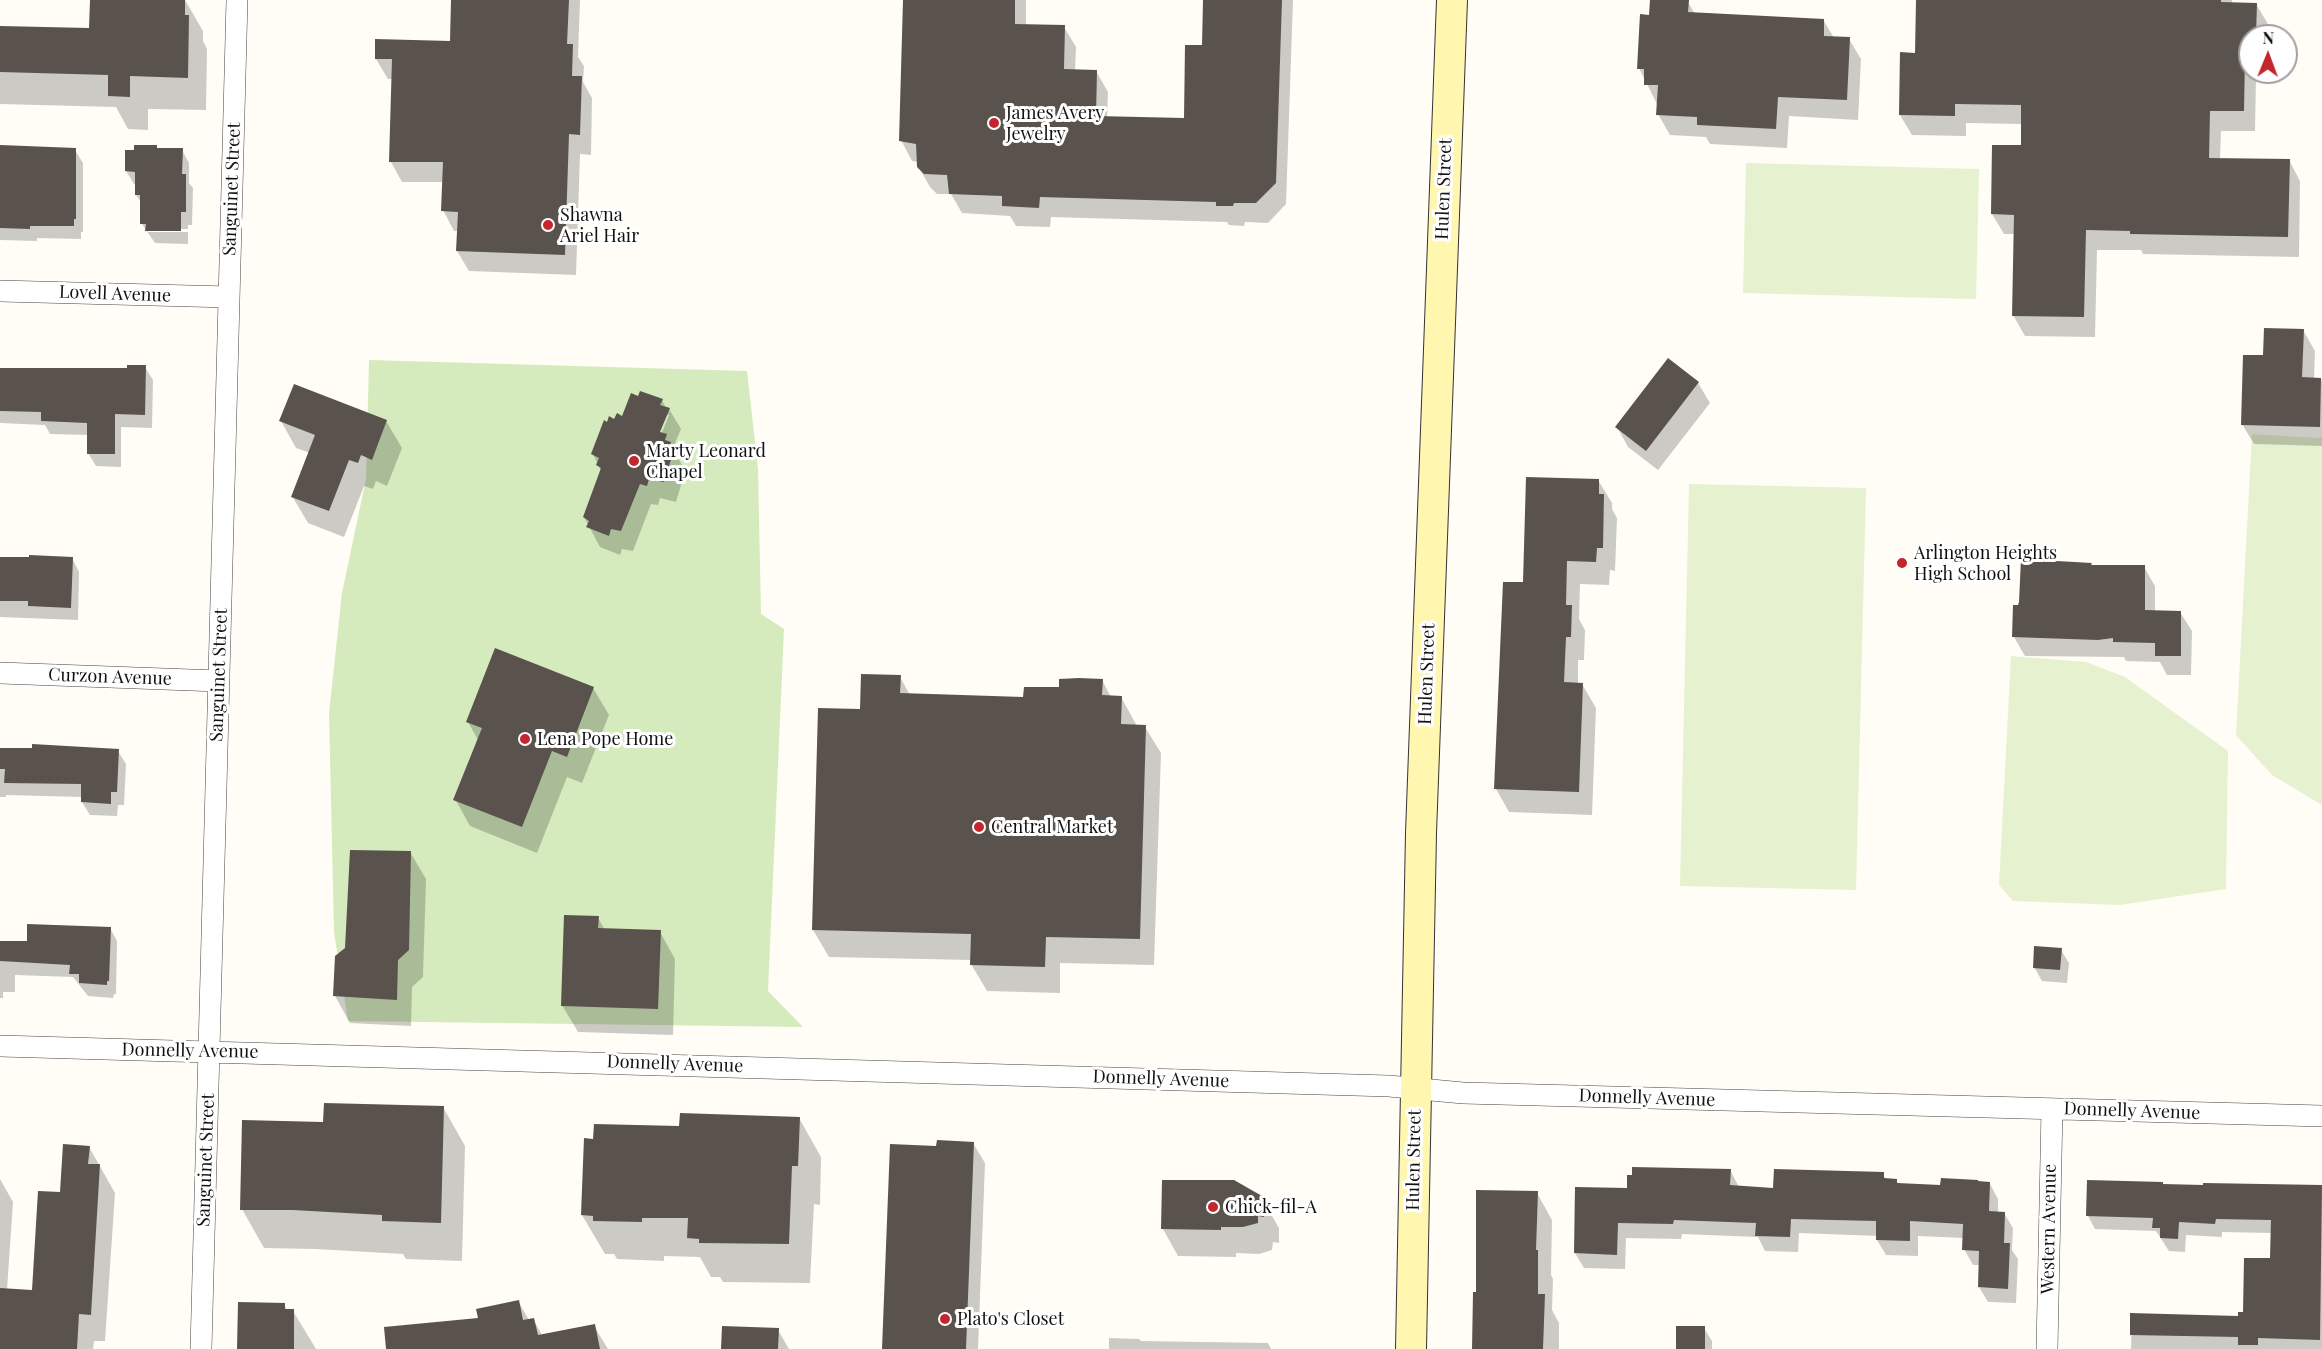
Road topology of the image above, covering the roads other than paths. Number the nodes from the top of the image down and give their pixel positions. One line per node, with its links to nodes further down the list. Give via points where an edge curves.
1 (237, 0): 4 (street, Sanguinet Street)
2 (1452, 0): 9 (main road, Hulen Street, via 1422,809)
3 (0, 291): 4 (street, Lovell Avenue)
4 (230, 297): 6 (street, Sanguinet Street)
5 (0, 673): 6 (street, Curzon Avenue)
6 (219, 681): 8 (street, Sanguinet Street)
7 (0, 1046): 8 (street, Donnelly Avenue)
8 (209, 1052): 9 (street, Donnelly Avenue); 12 (street, Sanguinet Street)
9 (1416, 1087): 10 (street, Donnelly Avenue, via 1475,1093); 13 (main road, Hulen Street)
10 (2052, 1109): 11 (street, Donnelly Avenue); 14 (street, Western Avenue)
11 (2322, 1116)
12 (201, 1349)
13 (1410, 1349)
14 (2047, 1349)

